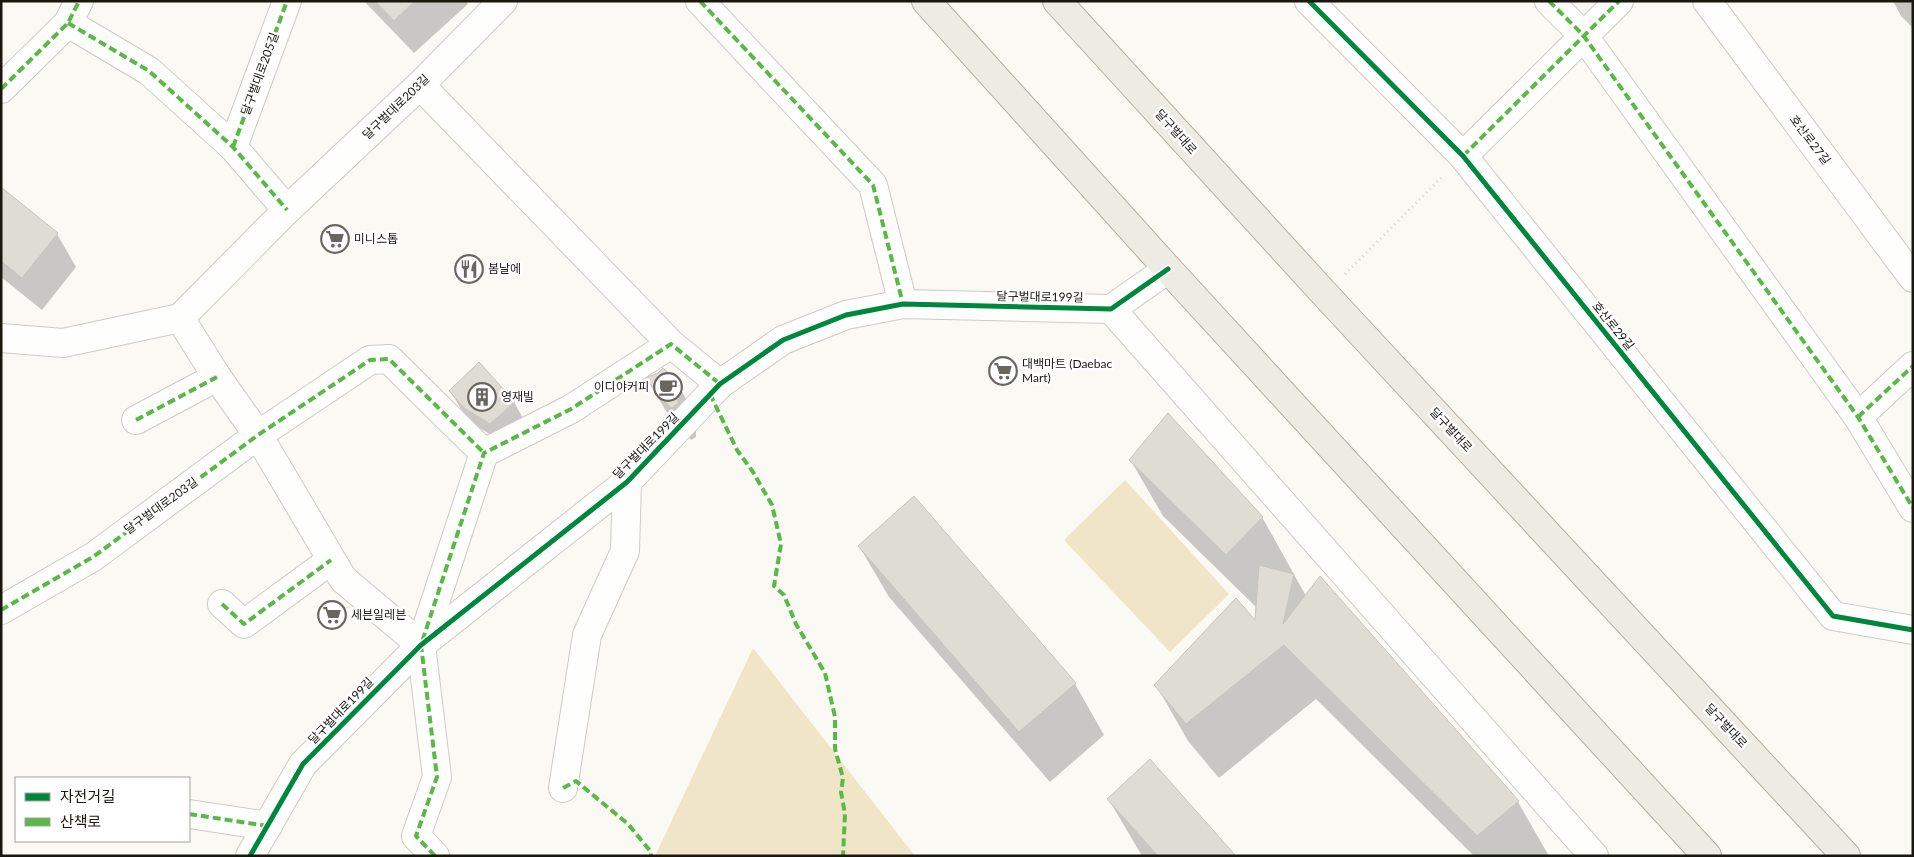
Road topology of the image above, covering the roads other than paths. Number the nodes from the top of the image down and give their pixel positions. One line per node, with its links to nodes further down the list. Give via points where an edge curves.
1 (287, 1): 14 (street, 달구벌대로205길)
2 (503, 1): 12 (street, 달구벌대로203길)
3 (700, 1): 19 (street, via 873,185)
4 (926, 1): 17 (main road)
5 (1058, 1): 45 (main road, 달구벌대로)
6 (1309, 1): 15 (street, 호산로29길)
7 (1549, 1): 11 (street)
8 (1619, 1): 11 (street)
9 (1707, 1): 18 (street, 호산로27길)
10 (74, 12): 13 (street); 14 (street, via 149,71)
11 (1583, 35): 15 (street); 27 (street)
12 (420, 85): 16 (street, 달구벌대로203길); 23 (street)
13 (1, 89)
14 (232, 147): 16 (street)
15 (1463, 156): 36 (street, 호산로29길, via 1834,616)
16 (287, 210): 21 (street, 달구벌대로203길)
17 (1168, 269): 20 (street); 44 (main road)
18 (1913, 278)
19 (903, 304): 20 (street, 달구벌대로199길); 26 (street, 달구벌대로199길, via 846,315 783,340)
20 (1111, 309): 43 (street)
21 (180, 318): 22 (street, via 63,343); 25 (street)
22 (1, 338)
23 (671, 344): 26 (street); 30 (street, via 571,409)
24 (1913, 366): 27 (street)
25 (217, 377): 28 (street); 29 (street)
26 (720, 384): 31 (street, 달구벌대로199길)
27 (1858, 417): 32 (street)
28 (136, 420)
29 (258, 435): 30 (street, via 370,360 389,359); 33 (street); 35 (street, 달구벌대로203길, via 93,557)
30 (484, 453): 37 (street, 달구벌대로199길)
31 (627, 482): 37 (street, 달구벌대로199길); 38 (street, 달구벌대로199길, via 625,552 587,635)
32 (1913, 508)
33 (332, 560): 34 (street, via 244,624); 37 (street, via 344,579)
34 (222, 604)
35 (1, 610)
36 (1913, 630)
37 (420, 644): 40 (street, 달구벌대로199길, via 304,764); 42 (street, 달구벌대로199길, via 437,777 416,836)
38 (563, 788)
39 (190, 814): 40 (street)
40 (268, 826): 41 (street, 달구벌대로199길)
41 (250, 856)
42 (435, 856)
43 (1594, 856)
44 (1708, 856)
45 (1846, 856)

